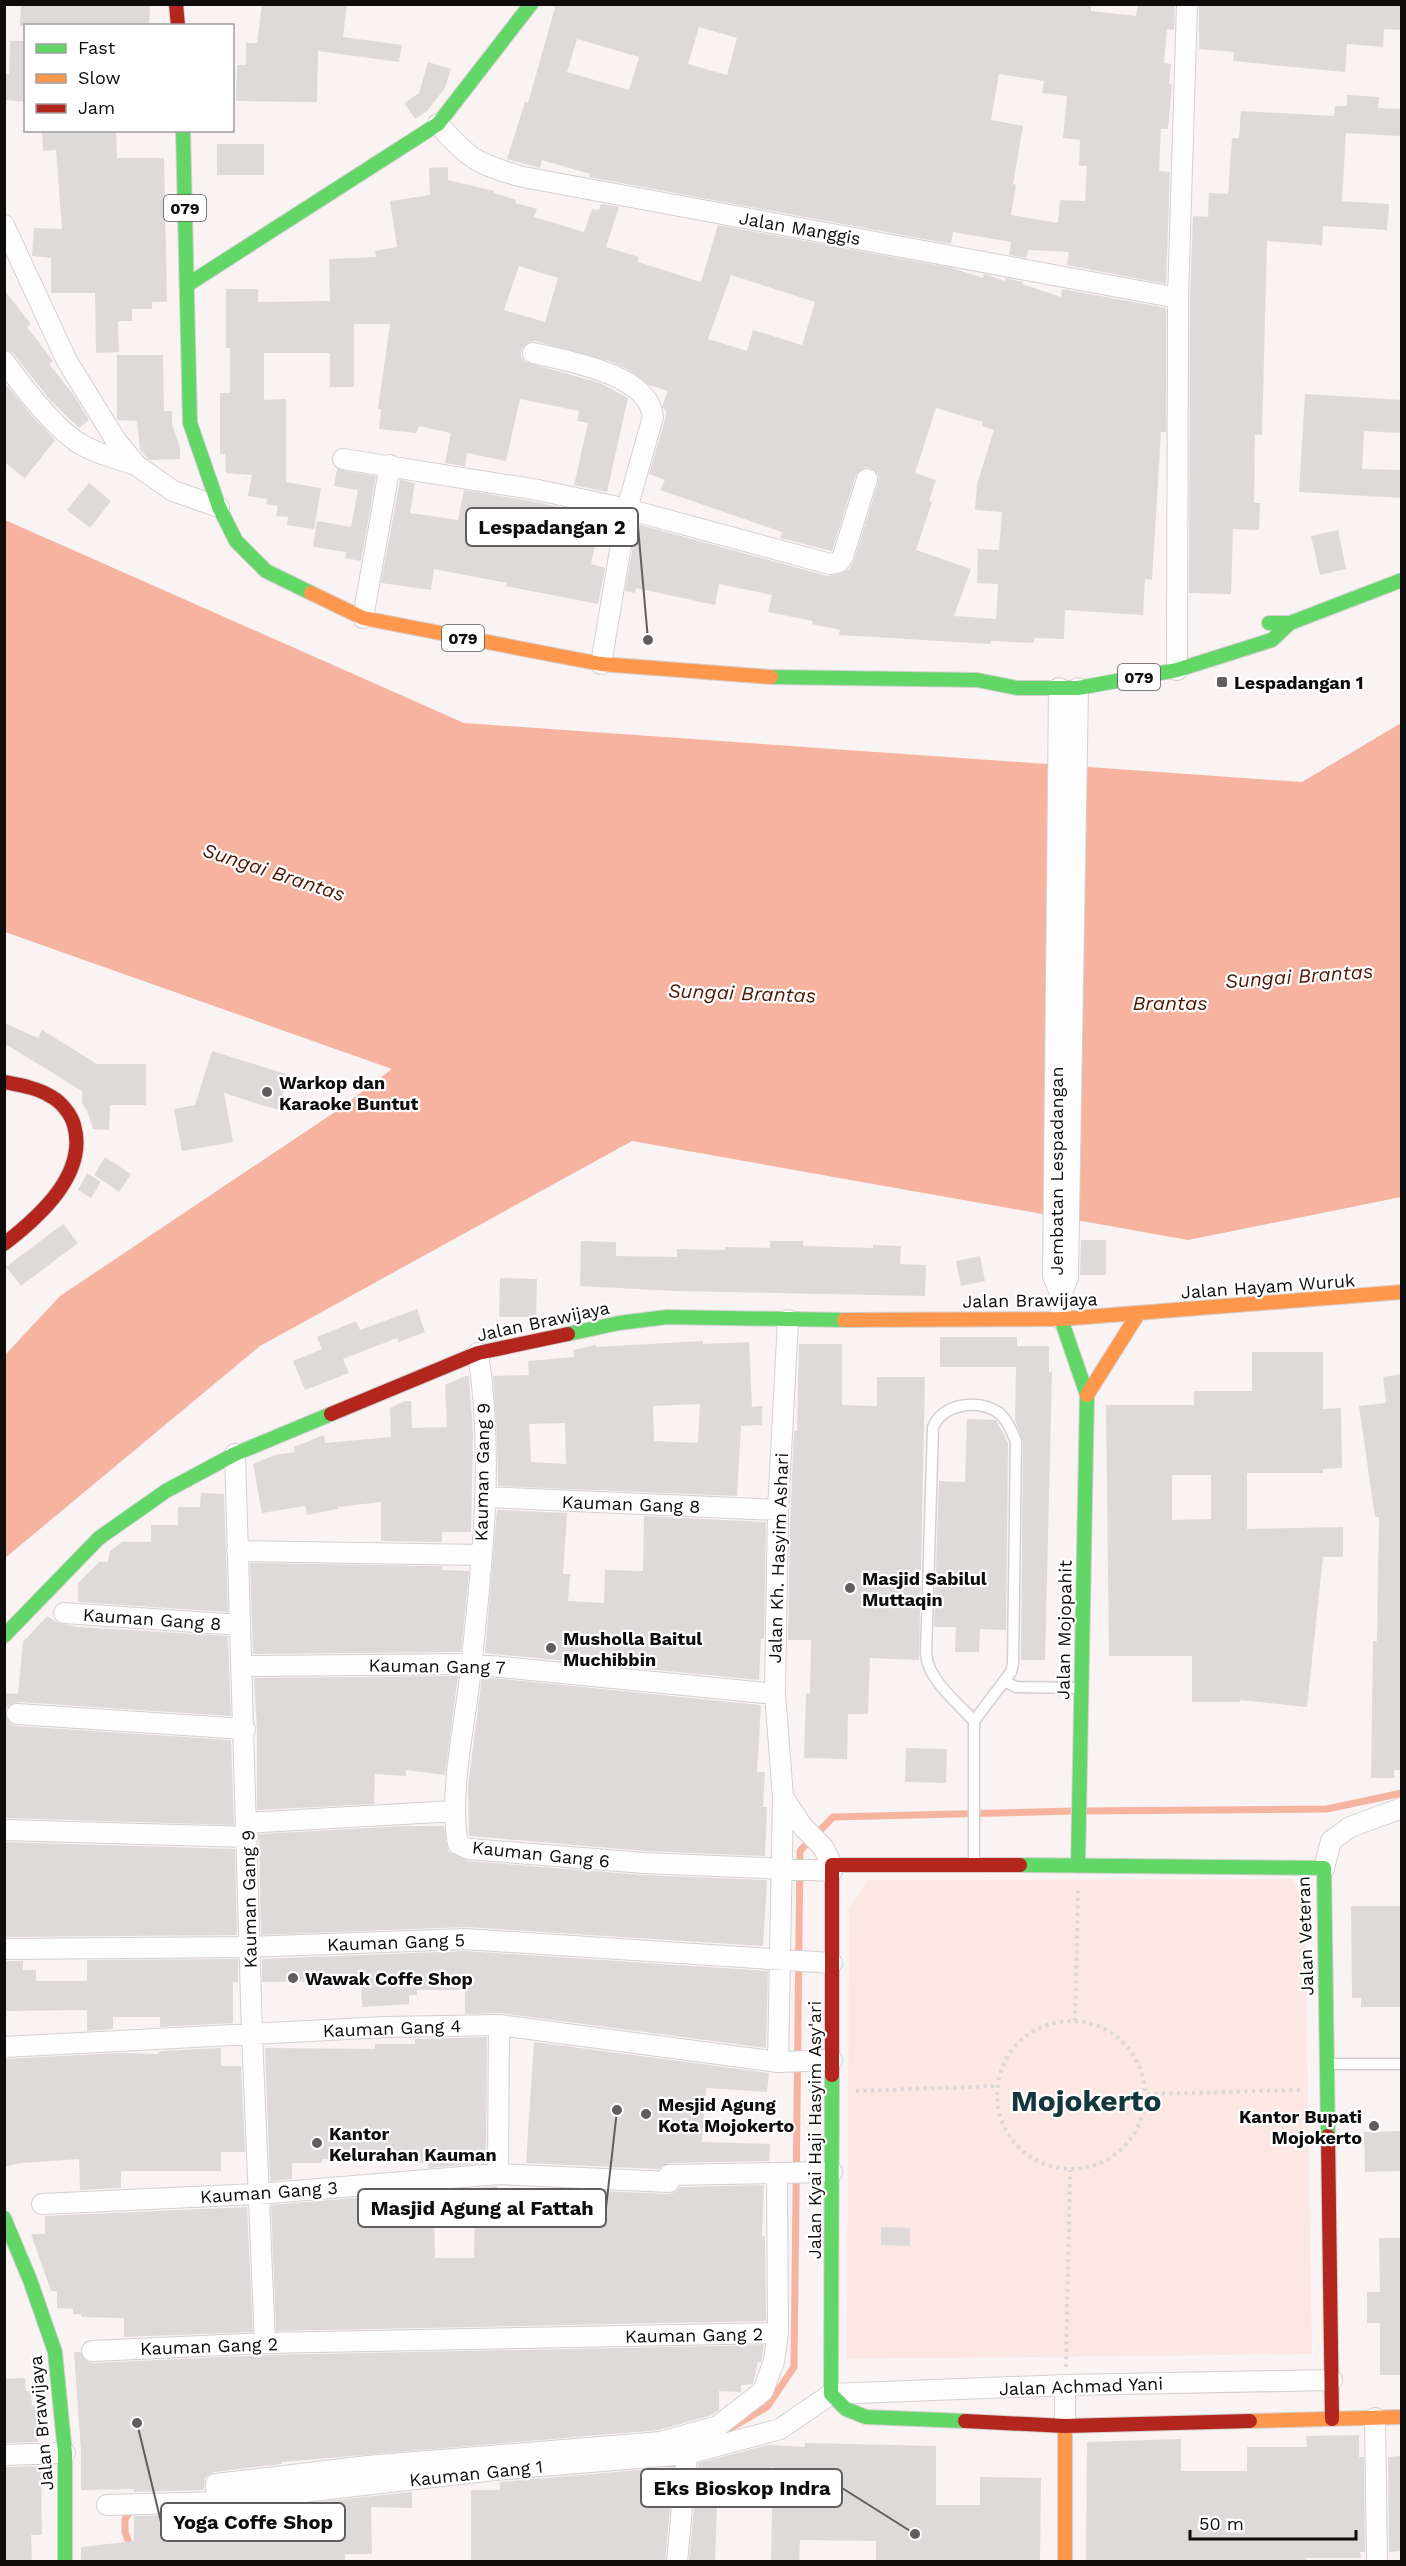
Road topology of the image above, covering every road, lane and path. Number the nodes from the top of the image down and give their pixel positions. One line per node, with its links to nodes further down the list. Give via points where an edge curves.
1 (176, 4): 4 (main road)
2 (1187, 4): 9 (street)
3 (527, 7): 5 (main road)
4 (178, 24)
5 (438, 124): 8 (main road); 9 (street, Jalan Manggis, via 464,153 480,164 523,177)
6 (183, 132): 8 (main road, 079)
7 (4, 225): 13 (street, via 83,389)
8 (187, 285): 16 (main road, 079, via 190,423)
9 (1178, 298): 23 (street)
10 (533, 353): 17 (street, via 608,375 635,388 652,406 653,417)
11 (4, 361): 13 (street, via 62,428 83,446)
12 (343, 459): 14 (street)
13 (136, 465): 16 (street, via 173,491)
14 (390, 465): 17 (street); 19 (street)
15 (867, 479): 17 (street, via 843,556 835,563)
16 (219, 507): 19 (main road, 079, via 236,541 266,571)
17 (627, 508): 22 (street)
18 (1401, 580): 20 (main road, 079)
19 (363, 618): 22 (main road, 079)
20 (1290, 623): 21 (main road, 079); 23 (main road, 079, via 1272,640)
21 (1254, 626)
22 (601, 664): 25 (main road, 079, via 800,679)
23 (1177, 670): 26 (main road, 079)
24 (1004, 672): 25 (main road, 079)
25 (977, 680): 26 (main road, 079)
26 (1068, 696): 31 (street, Jembatan Lespadangan)
27 (4, 1082): 28 (main road, via 33,1088 56,1099 68,1112 78,1149 67,1179 53,1198)
28 (4, 1244)
29 (1401, 1292): 30 (main road, Jalan Hayam Wuruk)
30 (1138, 1314): 31 (main road, Jalan Brawijaya); 34 (main road)
31 (1061, 1319): 32 (main road, Jalan Brawijaya); 34 (main road, Jalan Mojopahit)
32 (788, 1320): 33 (main road, Jalan Brawijaya, via 667,1317 619,1323); 37 (street, Jalan Kh. Hasyim Ashari)
33 (477, 1353): 35 (main road, Jalan Brawijaya); 36 (street, Kauman Gang 9, via 484,1420)
34 (1087, 1395): 46 (main road, Jalan Mojopahit)
35 (235, 1454): 38 (street, Kauman Gang 9); 42 (main road, Jalan Brawijaya, via 166,1491 99,1538)
36 (484, 1497): 37 (street, Kauman Gang 8); 39 (street, Kauman Gang 9)
37 (778, 1510): 47 (street, Jalan Kh. Hasyim Ashari)
38 (237, 1551): 39 (street); 41 (street, Kauman Gang 9)
39 (481, 1555): 43 (street, Kauman Gang 9)
40 (64, 1613): 41 (street, Kauman Gang 8)
41 (240, 1625): 44 (street, Kauman Gang 9)
42 (4, 1636)
43 (471, 1664): 44 (street, Kauman Gang 7); 47 (street, Kauman Gang 7); 53 (street, Kauman Gang 9)
44 (242, 1666): 50 (street, Kauman Gang 9)
45 (1004, 1681): 46 (lane, via 1016,1687); 49 (lane); 49 (lane, via 1013,1664 1016,1441 999,1413 972,1403 944,1412 933,1427 926,1654 927,1666)
46 (1081, 1688): 57 (main road, Jalan Mojopahit)
47 (775, 1694): 51 (street, Jalan Kh. Hasyim Ashari)
48 (17, 1714): 50 (street)
49 (974, 1721): 56 (lane)
50 (245, 1729): 55 (street, Kauman Gang 9)
51 (783, 1797): 59 (street, Jalan Kh. Hasyim Ashari); 59 (street, via 803,1827 823,1847)
52 (1401, 1808): 58 (street, via 1350,1827 1331,1841)
53 (455, 1811): 55 (street); 59 (street, Kauman Gang 6, via 458,1844 469,1849 644,1863)
54 (4, 1830): 55 (street)
55 (248, 1830): 60 (street, Kauman Gang 9)
56 (974, 1864): 57 (main road, Jalan Veteran); 59 (main road, Jalan Veteran)
57 (1078, 1866): 58 (main road, Jalan Veteran); 64 (path)
58 (1324, 1868): 70 (main road, Jalan Veteran)
59 (811, 1869): 62 (street, Jalan Kh. Hasyim Ashari); 63 (main road, Jalan Kyai Haji Hasyim Asy'ari)
60 (250, 1947): 61 (street, Kauman Gang 5); 62 (street, Kauman Gang 5, via 472,1939); 66 (street, Kauman Gang 9)
61 (4, 1949)
62 (790, 1961): 63 (street, Kauman Gang 5); 69 (street, Jalan Kh. Hasyim Ashari)
63 (832, 1963): 68 (main road, Jalan Kyai Haji Hasyim Asy'ari)
64 (1075, 2021): 72 (path, via 1034,2030 1009,2054); 75 (path, via 1107,2029 1136,2056)
65 (499, 2025): 66 (street, Kauman Gang 4); 69 (street, Kauman Gang 4); 78 (street)
66 (252, 2034): 67 (street, Kauman Gang 4); 80 (street, Kauman Gang 9)
67 (4, 2048)
68 (832, 2060): 69 (street, Kauman Gang 4); 74 (main road, Jalan Kyai Haji Hasyim Asy'ari)
69 (790, 2061)
70 (1327, 2064): 71 (lane); 73 (main road, Jalan Veteran)
71 (1401, 2064)
72 (996, 2086): 74 (path); 76 (path, via 1003,2127 1030,2158)
73 (1327, 2090): 75 (path); 86 (main road, Jalan Veteran)
74 (832, 2092): 77 (main road, Jalan Kyai Haji Hasyim Asy'ari)
75 (1147, 2094): 76 (path, via 1137,2133 1109,2161)
76 (1070, 2170): 87 (path)
77 (832, 2172): 79 (street); 88 (main road, Jalan Kyai Haji Hasyim Asy'ari)
78 (498, 2174): 79 (street, Kauman Gang 3, via 669,2182 669,2175); 80 (street, Kauman Gang 3)
79 (788, 2174): 83 (street)
80 (258, 2194): 81 (street, Kauman Gang 3); 84 (street, Kauman Gang 9)
81 (42, 2204)
82 (4, 2218): 93 (main road, Jalan Brawijaya, via 55,2352)
83 (778, 2333): 84 (street, Kauman Gang 2); 96 (street, Kauman Gang 2, via 774,2361 763,2391 718,2426 661,2442)
84 (266, 2343): 85 (street, Kauman Gang 2)
85 (92, 2351)
86 (1332, 2380): 87 (street, Jalan Achmad Yani); 91 (main road, Jalan Veteran)
87 (1065, 2385): 88 (street, Jalan Achmad Yani); 92 (street)
88 (831, 2394): 92 (main road, via 846,2409 866,2417); 94 (street, Kauman Gang 1, via 780,2429)
89 (1401, 2417): 90 (main road)
90 (1375, 2418): 91 (main road); 101 (street)
91 (1332, 2419): 92 (main road)
92 (1065, 2426): 100 (main road)
93 (65, 2453): 95 (street); 98 (main road, Jalan Brawijaya)
94 (687, 2454): 96 (street, Kauman Gang 1); 99 (street)
95 (4, 2455)
96 (368, 2476): 97 (street, Kauman Gang 2, via 216,2484 216,2496)
97 (107, 2505)
98 (65, 2562)
99 (677, 2562)
100 (1065, 2562)
101 (1377, 2562)

